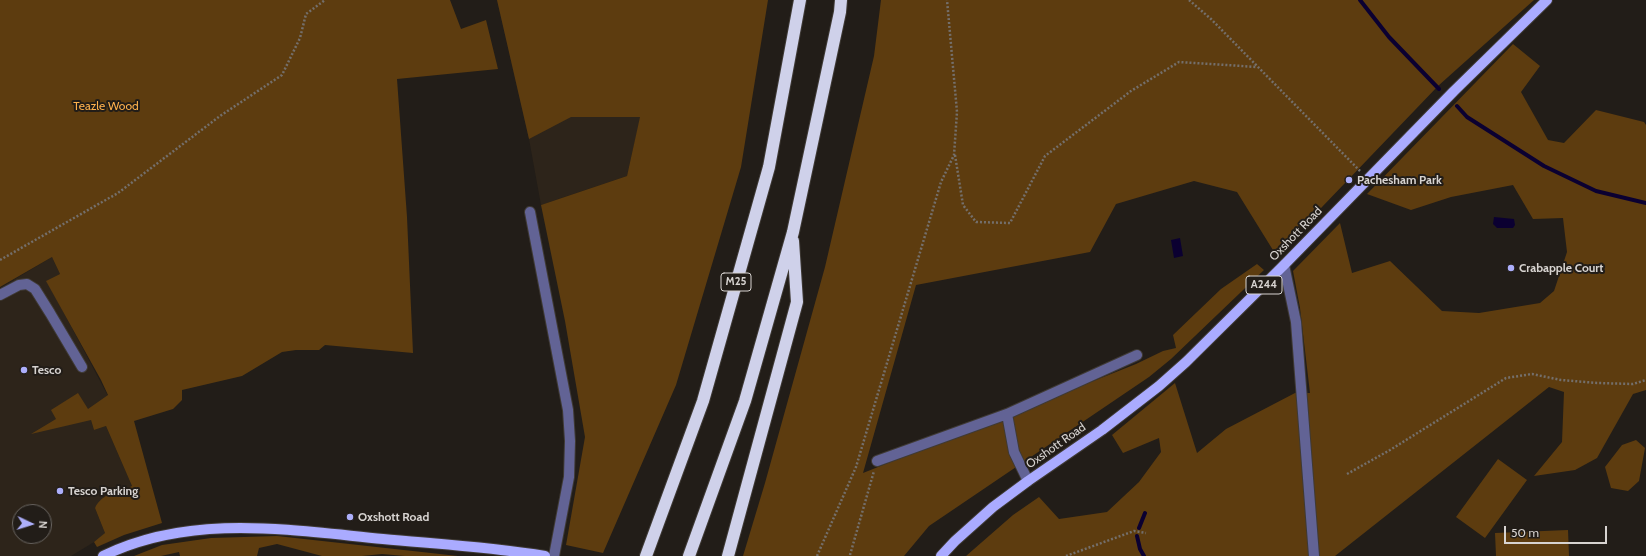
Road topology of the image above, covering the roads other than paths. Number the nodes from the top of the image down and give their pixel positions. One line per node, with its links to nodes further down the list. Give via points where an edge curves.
1 (800, 0): 16 (highway, M25, via 765,182 703,402)
2 (841, 0): 5 (highway)
3 (1547, 0): 6 (main road, Oxshott Road / A244)
4 (530, 212): 15 (street, via 568,410 568,478)
5 (793, 232): 17 (highway, via 745,401); 18 (highway, via 797,302)
6 (1284, 265): 12 (main road, Oxshott Road / A244, via 1186,362 1158,386 1102,430); 20 (street, via 1296,322)
7 (0, 295): 9 (street, via 19,285 27,284 35,289)
8 (1137, 355): 10 (street)
9 (82, 367)
10 (1007, 414): 11 (street); 12 (street, Oxshott Road, via 1014,452)
11 (877, 461)
12 (1028, 481): 19 (main road, Oxshott Road / A244, via 993,507)
13 (103, 556): 14 (main road, via 137,542 164,535 237,527 286,529)
14 (545, 556)
15 (554, 556)
16 (646, 556)
17 (689, 556)
18 (728, 556)
19 (941, 556)
20 (1314, 556)

